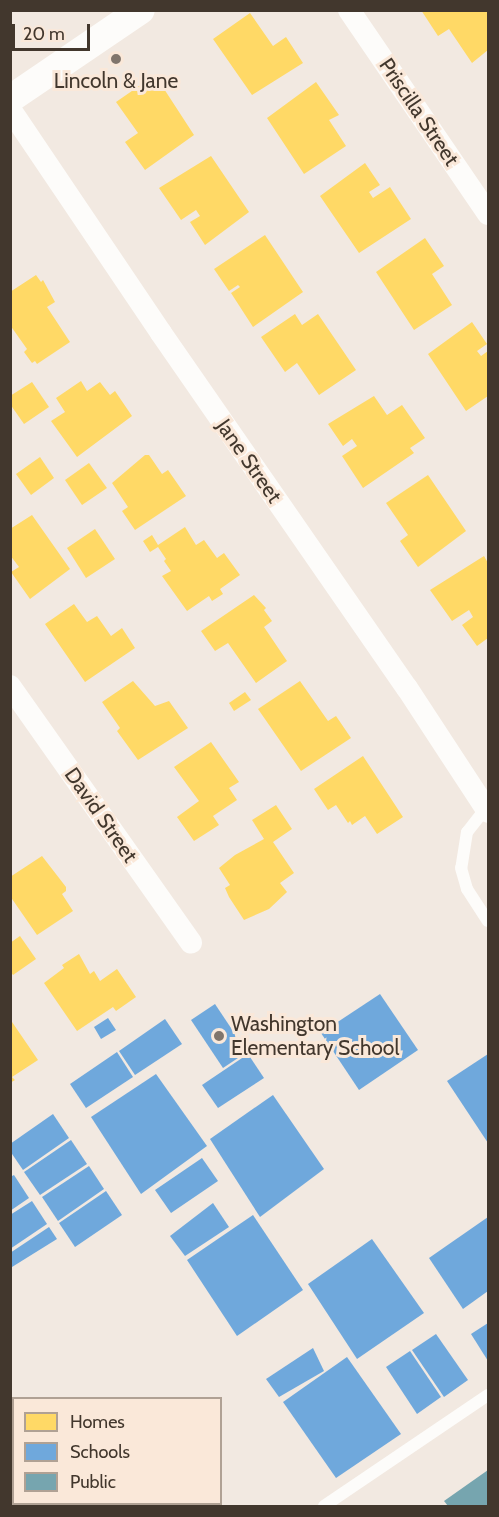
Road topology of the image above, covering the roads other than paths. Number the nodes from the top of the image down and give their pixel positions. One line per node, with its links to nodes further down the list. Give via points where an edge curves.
1 (141, 10): 3 (street)
2 (349, 10): 5 (street, Priscilla Street)
3 (10, 99)
4 (10, 109): 7 (street, Jane Street)
5 (489, 214)
6 (10, 686): 9 (street, David Street)
7 (487, 810): 8 (lane, via 467,832 461,868 467,889)
8 (489, 921)
9 (191, 943)
10 (489, 1395): 11 (lane)
11 (324, 1506)

